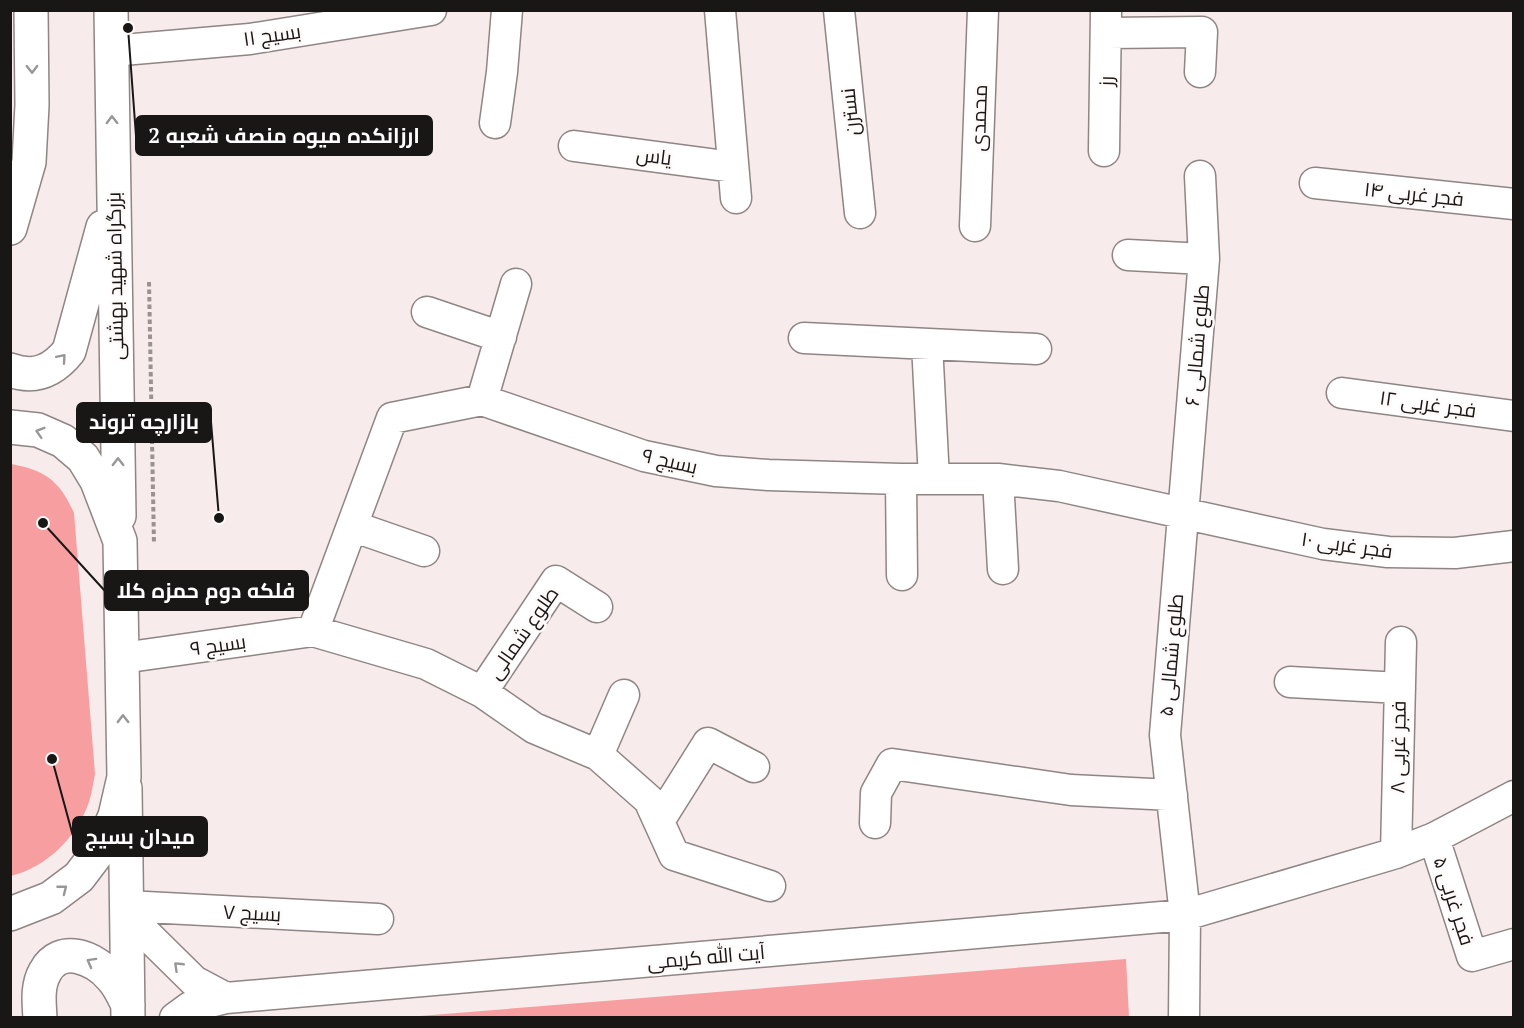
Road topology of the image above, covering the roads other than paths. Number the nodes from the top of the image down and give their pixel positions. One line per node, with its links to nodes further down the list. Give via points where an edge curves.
1 (31, 10): 13 (main road, one-way to 13)
2 (111, 10): 10 (main road, بزرگراه شهید بهشتی)
3 (431, 10): 8 (street, بسیج ۱۱)
4 (507, 10): 12 (street)
5 (720, 10): 16 (street)
6 (839, 10): 23 (street, نسترن)
7 (983, 10): 24 (street, محمدی)
8 (396, 14): 10 (street, بسیج ۱۱, via 250,39)
9 (1106, 22): 11 (street, via 1202,32); 15 (street, رز)
10 (111, 51): 17 (main road, بزرگراه شهید بهشتی, one-way to 10)
11 (1200, 72)
12 (495, 123)
13 (31, 144): 19 (street); 25 (main road)
14 (574, 146): 16 (street, یاس)
15 (1104, 151)
16 (733, 167): 21 (street)
17 (112, 171): 34 (main road, one-way to 17, via 23,374 50,370 69,351 102,232); 44 (main road, بزرگراه شهید بهشتی, one-way to 17)
18 (1200, 176): 27 (street, طلوع شمالی ۶)
19 (10, 178)
20 (1315, 183): 22 (street, فجر غربی ۱۴)
21 (736, 198)
22 (1514, 204)
23 (860, 213)
24 (975, 226)
25 (10, 228)
26 (1128, 255): 27 (street)
27 (1204, 259): 42 (street, طلوع شمالی ۶)
28 (516, 284): 30 (street)
29 (427, 312): 30 (street)
30 (501, 338): 36 (street)
31 (804, 338): 32 (street)
32 (927, 344): 33 (street); 41 (street)
33 (1036, 349)
34 (10, 370)
35 (1342, 393): 37 (street, فجر غربی ۱۲)
36 (482, 400): 40 (street, بسیج ۹, via 644,456 716,471); 43 (street, via 392,418)
37 (1514, 416)
38 (10, 427): 44 (main road, one-way to 38, via 97,481 83,458 63,441 38,430)
39 (998, 478): 41 (street, بسیج ۹); 42 (street, بسیج ۹, via 1059,486); 47 (street)
40 (901, 479): 41 (street, بسیج ۹); 48 (street)
41 (934, 479)
42 (1183, 513): 45 (street, فجر غربی ۱۰, via 1323,544 1388,552 1455,554); 60 (street, طلوع شمالی ۵, via 1165,735)
43 (352, 526): 46 (street); 50 (street)
44 (120, 541): 52 (main road, بزرگراه شهید بهشتی)
45 (1514, 546)
46 (424, 551)
47 (1003, 569)
48 (902, 575)
49 (597, 607): 55 (street, طلوع شمالی, via 556,581)
50 (313, 631): 52 (street, بسیج ۹); 55 (street, بسیج ۹, via 426,664)
51 (1401, 642): 54 (street, فجر غربی ۸)
52 (122, 658): 59 (main road, بزرگراه شهید بهشتی, one-way to 52)
53 (1290, 682): 54 (street)
54 (1400, 688): 65 (street, فجر غربی ۸)
55 (482, 692): 57 (street, بسیج ۹, via 534,728)
56 (624, 695): 57 (street)
57 (598, 755): 62 (street, بسیج ۹, via 649,800)
58 (754, 767): 62 (street, via 708,743)
59 (124, 777): 67 (main road); 68 (main road, one-way to 59, via 51,898 79,877 101,848 115,816)
60 (1172, 795): 63 (street, via 1071,790 892,764 876,793); 69 (street, طلوع شمالی ۵)
61 (1514, 796): 64 (street, آیت الله کریمی)
62 (658, 821): 66 (street, بسیج ۹, via 674,855)
63 (875, 823)
64 (1434, 838): 65 (street, آیت الله کریمی); 71 (street, فجر غربی ۵, via 1472,956)
65 (1396, 853): 69 (street, آیت الله کریمی)
66 (770, 886)
67 (127, 911): 70 (street, بسیج ۷); 72 (street, one-way to 67, via 194,981); 73 (main road)
68 (10, 914)
69 (1185, 915): 72 (street, آیت الله کریمی); 76 (street, طلوع شمالی ۵)
70 (378, 919)
71 (1514, 944)
72 (226, 998): 75 (street, آیت الله کریمی, via 190,1007)
73 (128, 1011): 74 (main road, one-way to 74, via 111,976 95,962 68,955 50,963 44,973 38,998)
74 (40, 1017)
75 (175, 1017)
76 (1184, 1017)

